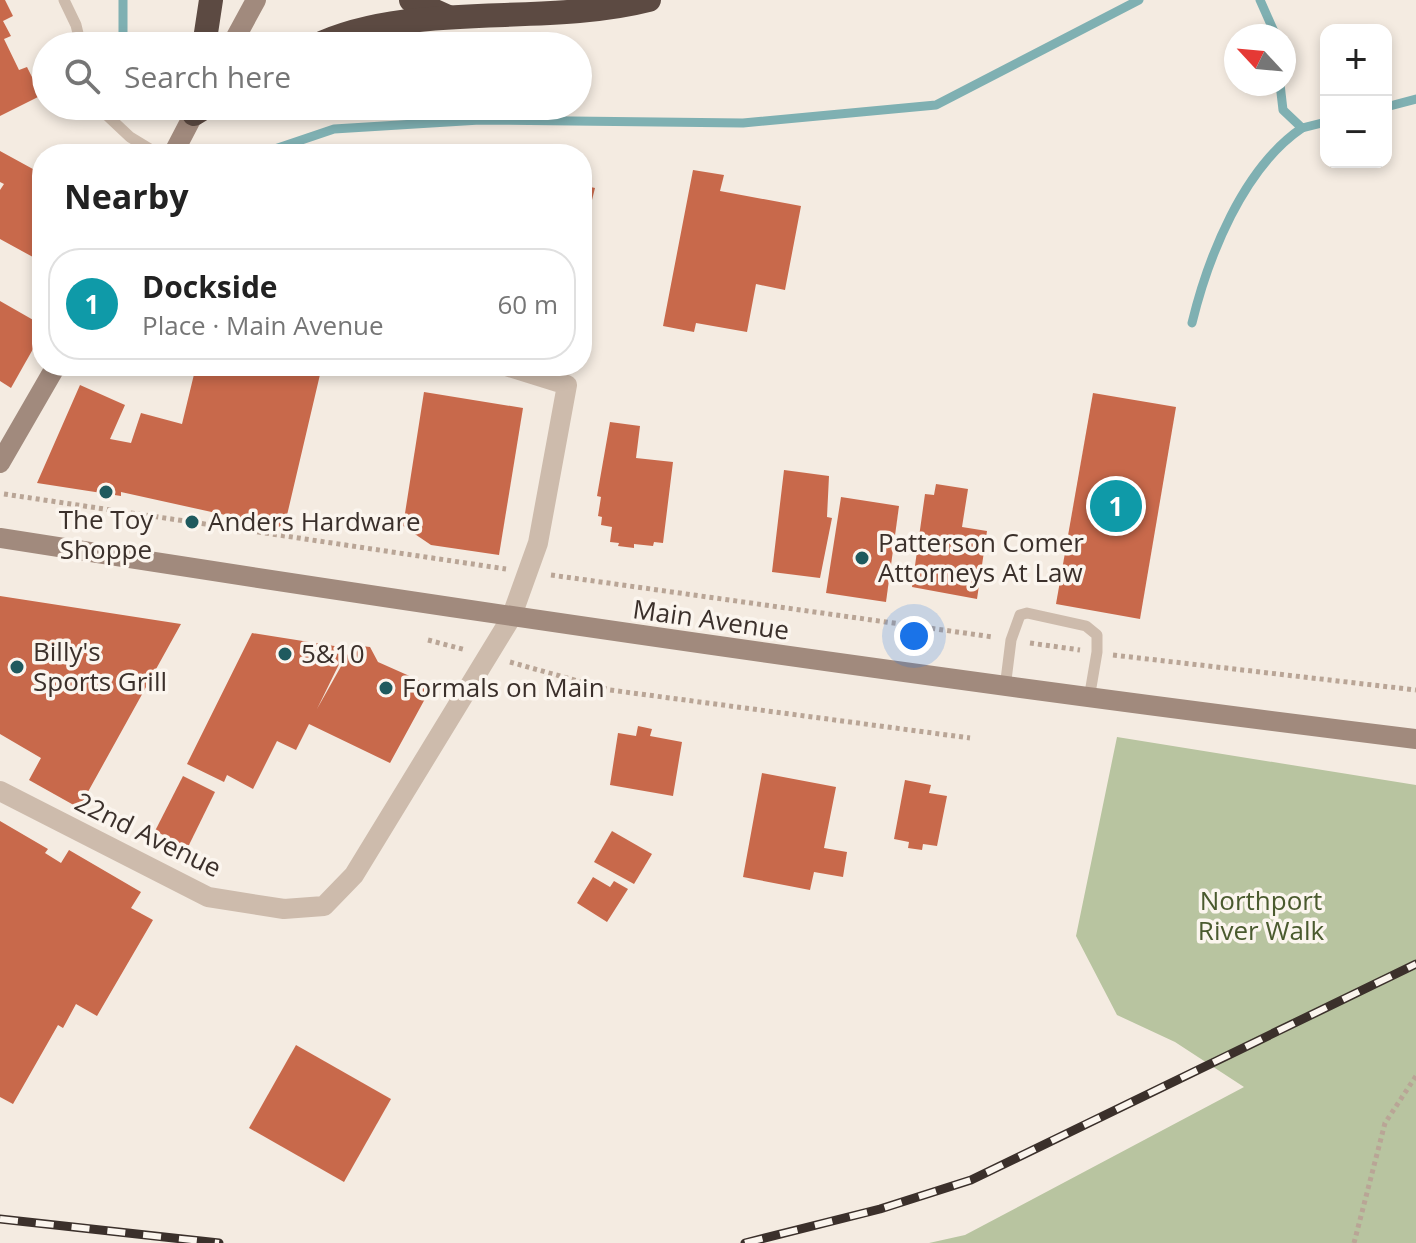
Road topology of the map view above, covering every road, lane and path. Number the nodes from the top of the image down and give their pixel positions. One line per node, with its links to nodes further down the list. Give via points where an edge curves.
1 (64, 0): 7 (lane)
2 (211, 0): 8 (highway)
3 (256, 0): 9 (main road)
4 (411, 0): 6 (highway)
5 (649, 0): 6 (highway, via 607,11)
6 (450, 18): 10 (highway)
7 (78, 32)
8 (206, 32)
9 (239, 32)
10 (349, 32)
11 (112, 120): 13 (lane)
12 (191, 120): 14 (main road)
13 (142, 144)
14 (178, 144)
15 (50, 376): 17 (main road)
16 (538, 376): 20 (street, 22nd Avenue, via 567,385)
17 (0, 463)
18 (4, 494): 20 (path)
19 (0, 538): 21 (main road, Main Avenue)
20 (528, 572): 21 (street, 22nd Avenue); 23 (path)
21 (511, 618): 25 (street, 22nd Avenue); 26 (main road, Main Avenue)
22 (428, 640): 25 (path)
23 (1011, 640): 24 (path); 24 (lane, via 1020,615 1027,613 1086,626 1097,635); 26 (lane)
24 (1097, 652): 27 (path); 28 (lane)
25 (487, 656): 29 (path, via 610,690); 31 (street, 22nd Avenue, via 354,875 324,906 279,908 208,897)
26 (1005, 688): 28 (main road, Main Avenue)
27 (1416, 690)
28 (1088, 699): 30 (main road, Main Avenue)
29 (970, 738)
30 (1416, 739)
31 (0, 791)
32 (1416, 1076): 33 (path, via 1385,1123)
33 (1354, 1243)

